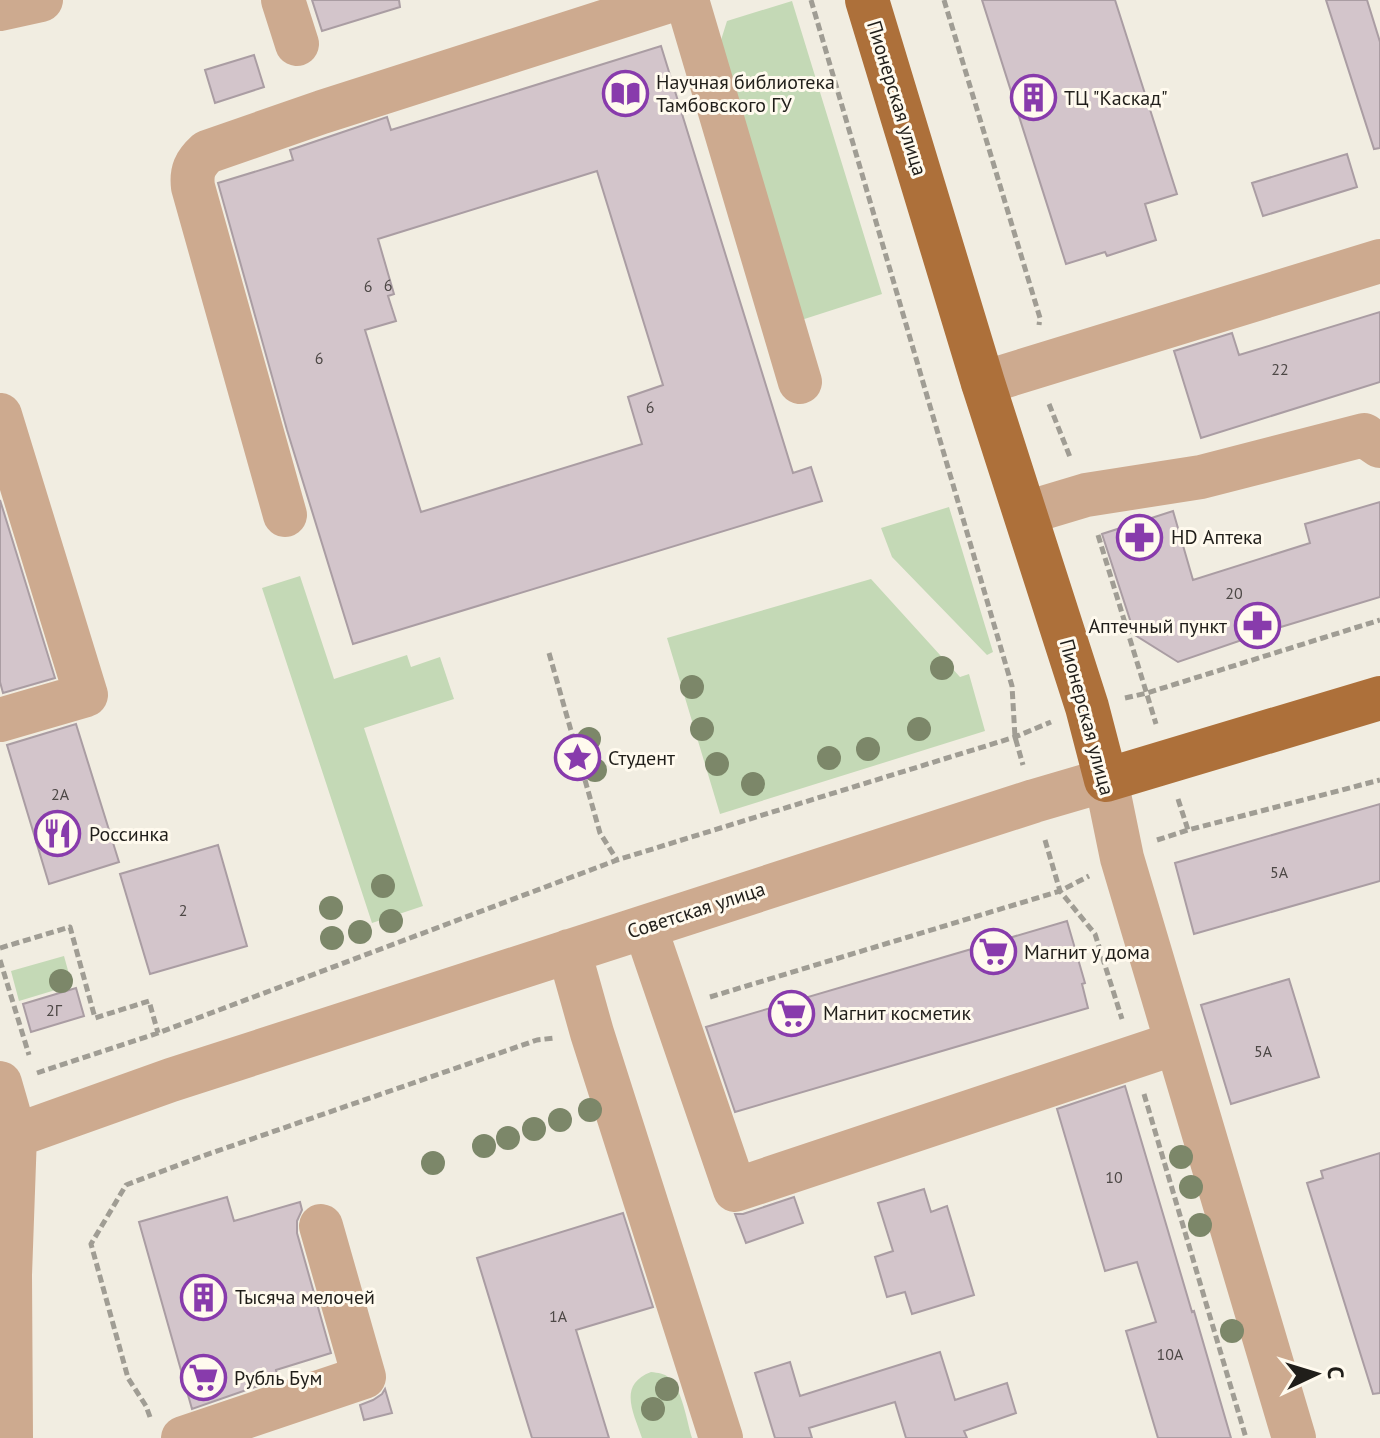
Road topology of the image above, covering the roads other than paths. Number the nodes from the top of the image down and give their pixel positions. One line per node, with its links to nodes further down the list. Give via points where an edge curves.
1 (41, 0): 6 (street)
2 (283, 0): 7 (street)
3 (672, 0): 14 (street, via 322,112 207,152 197,161 193,187)
4 (687, 0): 9 (street)
5 (867, 0): 10 (main road, Пионерская улица)
6 (0, 9)
7 (297, 44)
8 (1380, 261): 10 (street)
9 (800, 382)
10 (983, 383): 13 (main road, Пионерская улица)
11 (0, 415): 16 (street, via 86,695)
12 (1380, 446): 13 (street, via 1364,435 1201,477 1086,495)
13 (1026, 513): 17 (main road, Пионерская улица)
14 (285, 515)
15 (1380, 698): 17 (main road, Советская улица)
16 (0, 720)
17 (1106, 780): 18 (street, Советская улица); 20 (street, Пионерская улица, via 1122,858)
18 (645, 927): 19 (street, Советская улица); 20 (street, via 735,1190)
19 (569, 951): 22 (street, Советская улица); 27 (street)
20 (1176, 1043): 28 (street, Пионерская улица)
21 (12, 1081): 22 (street)
22 (8, 1138): 26 (street)
23 (321, 1226): 24 (street, via 364,1377)
24 (282, 1423): 25 (street)
25 (168, 1433)
26 (11, 1438)
27 (721, 1438)
28 (1294, 1438)

